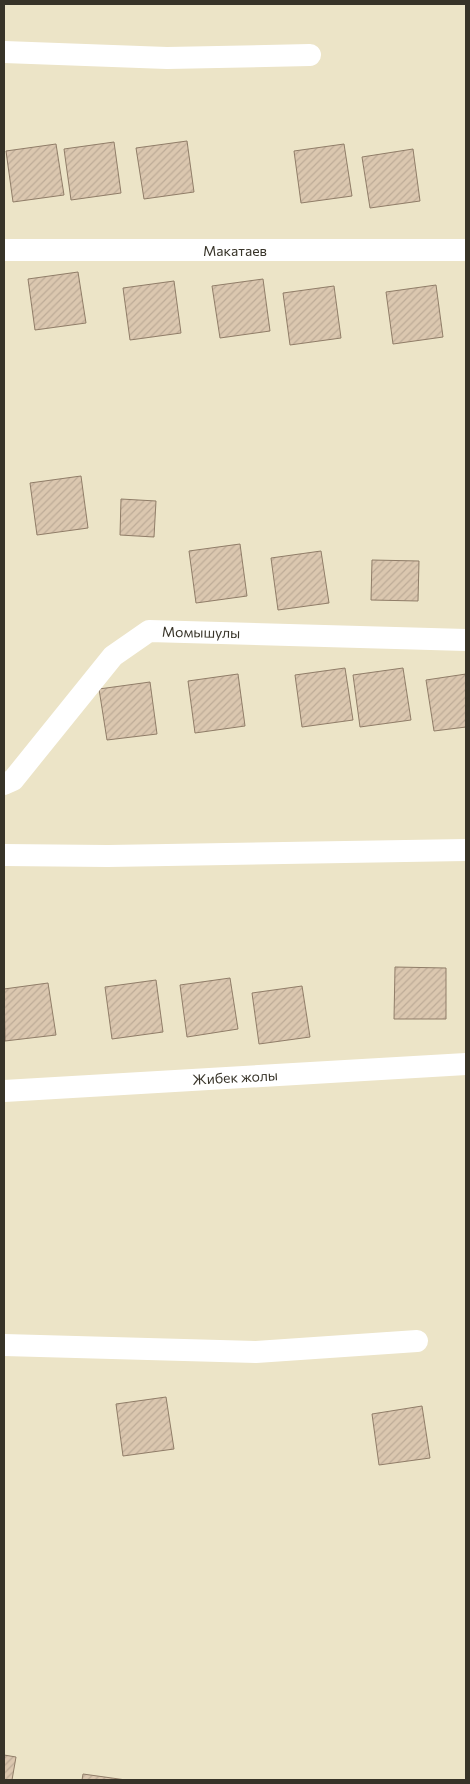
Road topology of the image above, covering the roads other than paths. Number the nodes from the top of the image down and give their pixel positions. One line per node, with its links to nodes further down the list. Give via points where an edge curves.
1 (4, 52): 2 (street, via 167,58)
2 (310, 55)
3 (4, 250): 4 (street, Макатаев)
4 (466, 250)
5 (466, 640): 6 (street, Момышулы, via 149,631 112,656 14,780)
6 (4, 784)
7 (466, 850): 8 (street, via 108,856)
8 (4, 854)
9 (466, 1064): 10 (street, Жибек жолы)
10 (4, 1090)
11 (417, 1341): 12 (street, via 256,1352)
12 (4, 1345)

